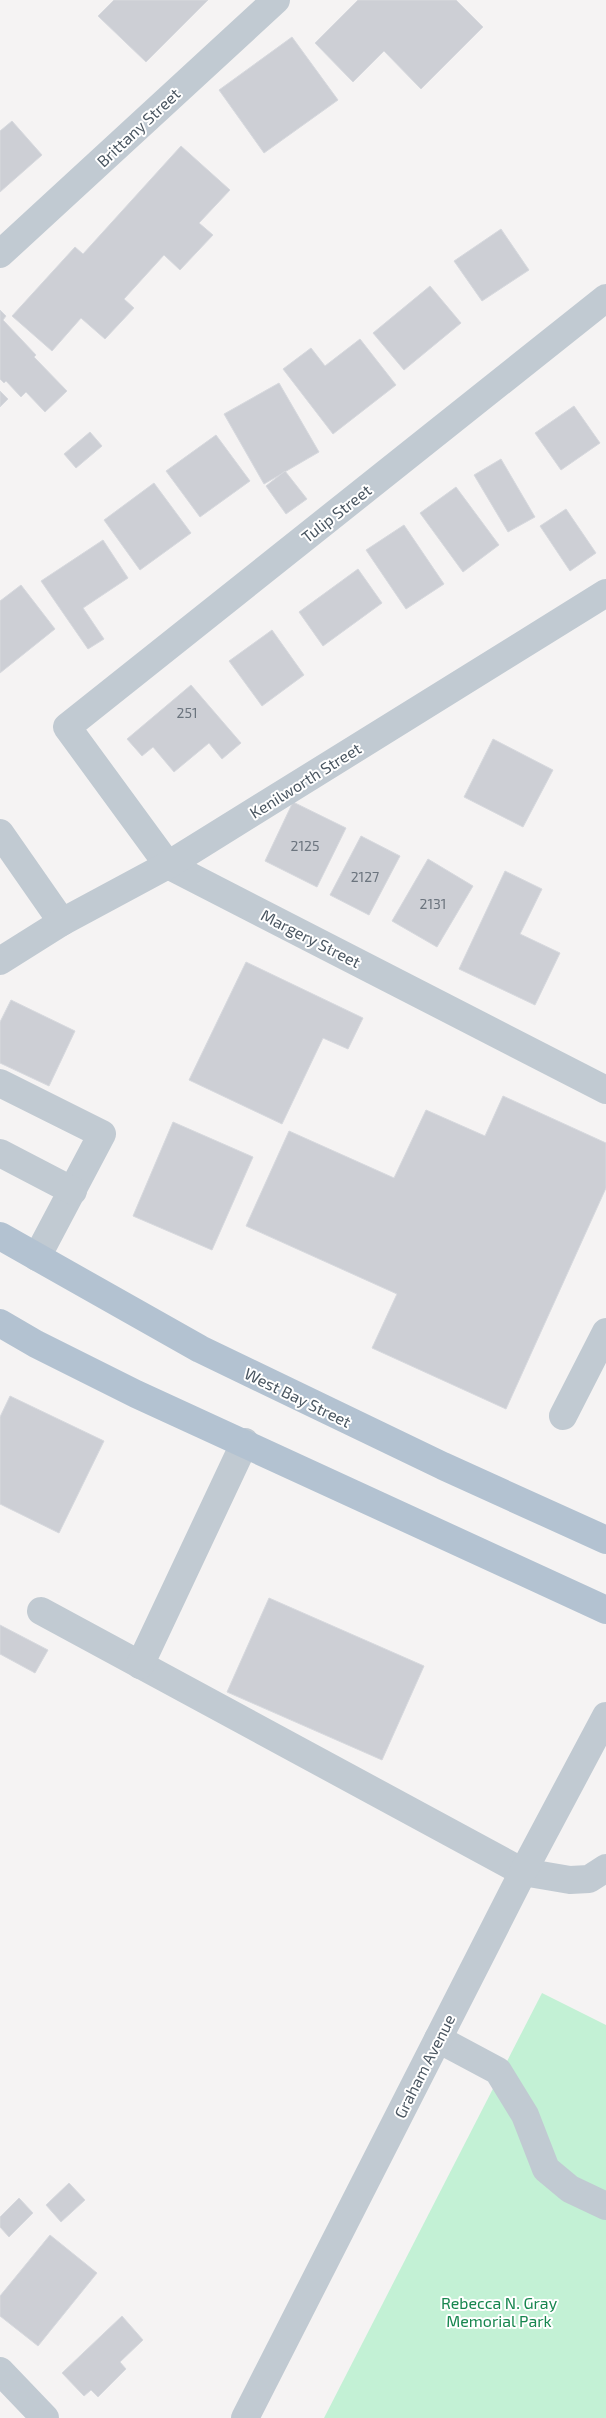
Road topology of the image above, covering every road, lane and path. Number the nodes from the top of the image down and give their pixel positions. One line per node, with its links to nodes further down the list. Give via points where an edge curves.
1 (276, 0): 2 (street, Brittany Street)
2 (0, 254)
3 (606, 298): 5 (street, Tulip Street)
4 (606, 593): 7 (street, Kenilworth Street)
5 (67, 727): 7 (street, Margery Street)
6 (0, 832): 8 (street)
7 (168, 865): 8 (street, Kenilworth Street); 11 (street, Margery Street)
8 (62, 922): 9 (street, Kenilworth Street)
9 (0, 961)
10 (0, 1083): 13 (street, via 102,1134)
11 (606, 1090)
12 (0, 1152): 13 (street)
13 (72, 1191): 15 (street)
14 (0, 1236): 15 (main road, West Bay Street)
15 (37, 1257): 20 (main road, West Bay Street, via 200,1349 442,1466)
16 (0, 1323): 19 (main road, via 136,1394)
17 (606, 1332): 18 (street)
18 (563, 1416)
19 (245, 1442): 21 (main road); 23 (street)
20 (606, 1540)
21 (606, 1610)
22 (41, 1611): 23 (street)
23 (140, 1665): 26 (street)
24 (603, 1730): 26 (street, Graham Avenue)
25 (606, 1868): 26 (street, via 589,1879 570,1880)
26 (523, 1872): 27 (street, Graham Avenue)
27 (438, 2039): 28 (street, via 498,2071 525,2115 546,2169 570,2189); 31 (street, Graham Avenue)
28 (606, 2206)
29 (0, 2371): 30 (street)
30 (45, 2418)
31 (245, 2418)

